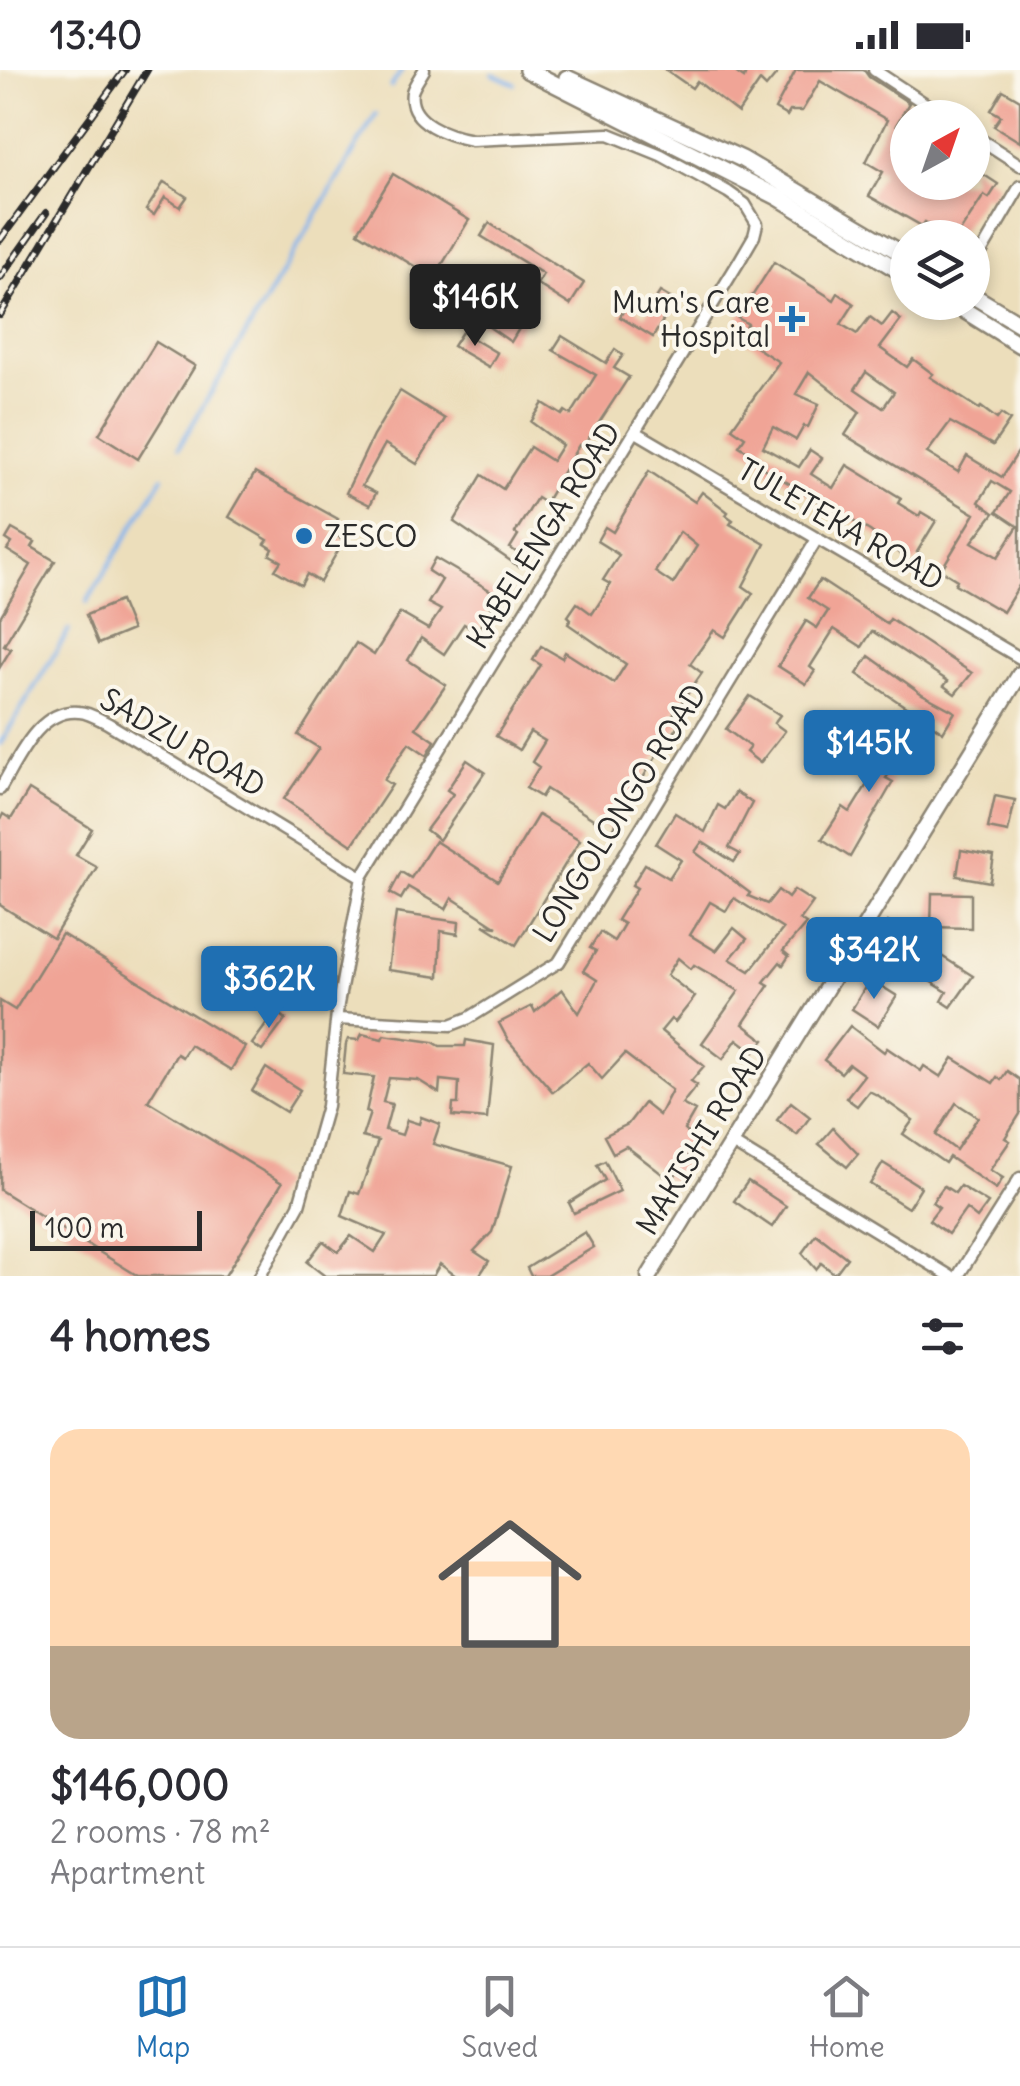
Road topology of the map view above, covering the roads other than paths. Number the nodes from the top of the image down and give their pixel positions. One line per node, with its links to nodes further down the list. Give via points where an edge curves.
1 (424, 70): 16 (street, KABELENGA ROAD, via 412,90 416,110 450,136 610,134 661,155 752,212 754,236)
2 (527, 70): 11 (main road, via 778,197)
3 (550, 70): 10 (main road, via 742,160)
4 (874, 70): 5 (street)
5 (920, 100)
6 (990, 146): 7 (street)
7 (1020, 165)
8 (1020, 186): 9 (street)
9 (990, 237)
10 (890, 247)
11 (890, 265)
12 (990, 306): 14 (main road)
13 (980, 320): 15 (main road)
14 (1020, 324)
15 (1020, 345)
16 (636, 432): 17 (street, TULETEKA ROAD); 21 (street, KABELENGA ROAD)
17 (817, 538): 18 (street, TULETEKA ROAD); 22 (street, LONGOLONGO ROAD, via 560,962 451,1026)
18 (1020, 658)
19 (1020, 674): 23 (main road, MAKISHI ROAD)
20 (0, 789): 21 (street, SADZU ROAD, via 49,719 78,712 110,724)
21 (362, 876): 22 (street, KABELENGA ROAD)
22 (337, 1019): 25 (street, KABELENGA ROAD, via 326,1106 299,1205)
23 (732, 1143): 26 (main road, MAKISHI ROAD); 27 (street)
24 (1020, 1178): 28 (street)
25 (260, 1276)
26 (650, 1276)
27 (950, 1276)
28 (958, 1276)

